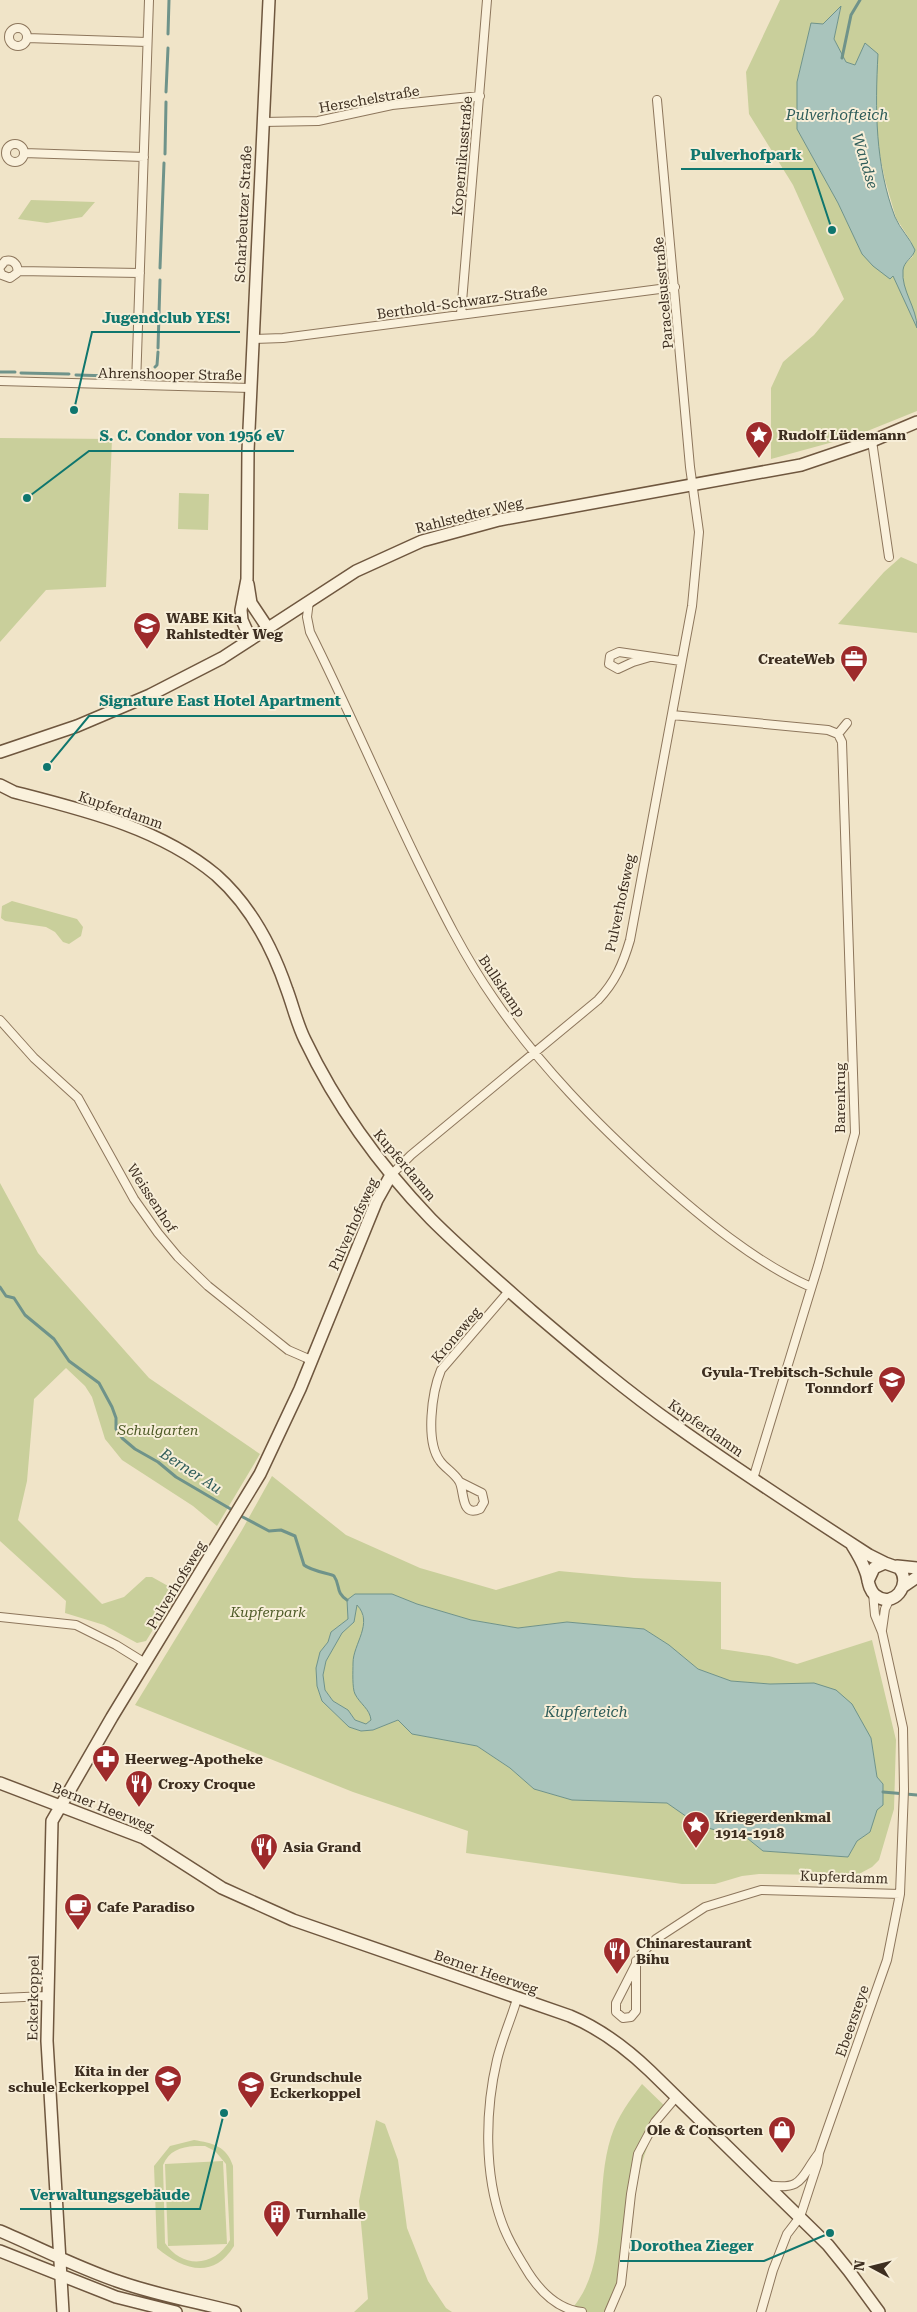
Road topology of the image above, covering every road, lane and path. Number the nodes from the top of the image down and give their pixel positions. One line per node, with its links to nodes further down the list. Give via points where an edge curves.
1 (149, 0): 5 (street)
2 (268, 0): 8 (street, Scharbeutzer Straße)
3 (487, 0): 6 (street, Kopernikusstraße)
4 (27, 38): 5 (street)
5 (148, 42): 10 (street)
6 (480, 96): 8 (street, Herschelstraße, via 392,105 318,121); 15 (street, Kopernikusstraße)
7 (657, 100): 14 (street, Paracelsusstraße)
8 (263, 122): 16 (street, Scharbeutzer Straße)
9 (24, 153): 10 (street)
10 (144, 157): 13 (street)
11 (0, 269): 12 (street, via 2,276 10,278); 12 (street, via 5,261 10,260)
12 (18, 271): 13 (street)
13 (140, 273): 18 (street)
14 (675, 287): 15 (street, Berthold-Schwarz-Straße); 22 (street, Paracelsusstraße)
15 (461, 314): 16 (street, Berthold-Schwarz-Straße, via 283,338)
16 (252, 339): 19 (street, Scharbeutzer Straße)
17 (0, 381): 18 (street, Ahrenshooper Straße)
18 (136, 385): 19 (street, Ahrenshooper Straße)
19 (250, 388): 24 (street, Scharbeutzer Straße)
20 (917, 422): 21 (street, Rahlstedter Weg)
21 (872, 441): 22 (street, Rahlstedter Weg, via 802,464); 23 (street)
22 (694, 485): 25 (street, Rahlstedter Weg, via 499,520 451,532 377,560); 29 (street, Pulverhofsweg, via 698,552)
23 (889, 557)
24 (246, 579): 26 (street, Scharbeutzer Straße, via 251,603); 27 (street, Scharbeutzer Straße, via 241,610)
25 (310, 599): 26 (street, Rahlstedter Weg); 36 (street, Bullskamp, via 307,612 310,632 449,927 494,999)
26 (267, 628): 27 (street, Rahlstedter Weg)
27 (250, 638): 33 (street, Rahlstedter Weg, via 222,658 150,696 77,726)
28 (650, 657): 28 (street, via 616,652 610,656 609,664 618,670); 29 (street)
29 (681, 661): 30 (street, Pulverhofsweg)
30 (672, 715): 32 (street, via 818,729); 36 (street, Pulverhofsweg, via 630,940 621,969 598,1000)
31 (847, 723): 32 (street)
32 (838, 734): 38 (street, Barenkrug, via 842,742 855,1126)
33 (0, 752)
34 (0, 785): 37 (street, Kupferdamm, via 146,832 200,863 224,883 265,937 303,1036 327,1083 353,1125)
35 (0, 1020): 40 (street, Weissenhof, via 34,1058 78,1098 134,1199 178,1257 208,1286 288,1350)
36 (534, 1053): 37 (street, Pulverhofsweg); 38 (street, Bullskamp, via 612,1138 670,1189 756,1255)
37 (391, 1175): 39 (street, Kupferdamm, via 431,1219); 40 (street, Pulverhofsweg, via 377,1200)
38 (811, 1287): 41 (street, Barenkrug)
39 (509, 1291): 41 (street, Kupferdamm, via 621,1386); 42 (street, Kroneweg, via 441,1370 435,1384 432,1398 434,1446 439,1460)
40 (312, 1360): 54 (street, Pulverhofsweg, via 274,1447)
41 (752, 1479): 43 (street, Kupferdamm)
42 (460, 1482)
43 (849, 1542): 44 (street, Kupferdamm); 48 (street, Kupferdamm, via 862,1561)
44 (885, 1563): 45 (street); 48 (street, via 874,1568)
45 (897, 1566): 46 (street); 49 (street, via 903,1575)
46 (917, 1568)
47 (917, 1577): 49 (street)
48 (868, 1581): 50 (street)
49 (904, 1586): 51 (street, via 900,1593)
50 (873, 1593): 51 (street, via 880,1598); 53 (street, Kupferdamm, via 875,1615)
51 (890, 1598): 53 (street, Kupferdamm, via 884,1609)
52 (0, 1617): 54 (street, via 76,1625)
53 (882, 1632): 57 (street, Kupferdamm, via 903,1728)
54 (145, 1662): 56 (street, Pulverhofsweg)
55 (0, 1783): 56 (street, Berner Heerweg)
56 (60, 1805): 59 (street, Eckerkoppel, via 50,1832); 61 (street, Berner Heerweg, via 144,1838 222,1888 261,1907)
57 (900, 1894): 58 (street, Kupferdamm, via 778,1890 748,1893 705,1907 656,1939); 63 (street, Ebeersreye, via 887,1960)
58 (636, 1961): 58 (street, Kupferdamm, via 616,2003 616,2012 623,2018 636,2011)
59 (48, 1996): 60 (street); 67 (street, Eckerkoppel, via 47,2057)
60 (0, 1998)
61 (517, 1999): 62 (street, Berner Heerweg, via 570,2016 599,2030 626,2049); 76 (street, via 497,2060 492,2092 489,2130 494,2195 502,2224 530,2276 555,2303)
62 (677, 2096): 64 (street, Berner Heerweg); 77 (street, via 655,2122 638,2154 630,2194 621,2284)
63 (819, 2153): 64 (street, Ebeersreye, via 806,2175 794,2185); 65 (street, Ebeersreye)
64 (767, 2184): 65 (street, Berner Heerweg)
65 (800, 2217): 78 (street, Ebeersreye, via 784,2243); 79 (street, Berner Heerweg, via 849,2270)
66 (0, 2231): 69 (street)
67 (59, 2246): 69 (street); 71 (street, Eckerkoppel)
68 (0, 2251): 70 (street)
69 (48, 2253): 70 (street); 71 (street)
70 (23, 2260): 72 (street)
71 (60, 2260): 72 (street, Eckerkoppel); 75 (street, via 122,2283)
72 (61, 2276): 73 (street, Eckerkoppel); 74 (street, via 116,2297)
73 (63, 2312)
74 (176, 2312)
75 (235, 2312)
76 (582, 2312)
77 (609, 2312)
78 (761, 2312)
79 (879, 2312)

